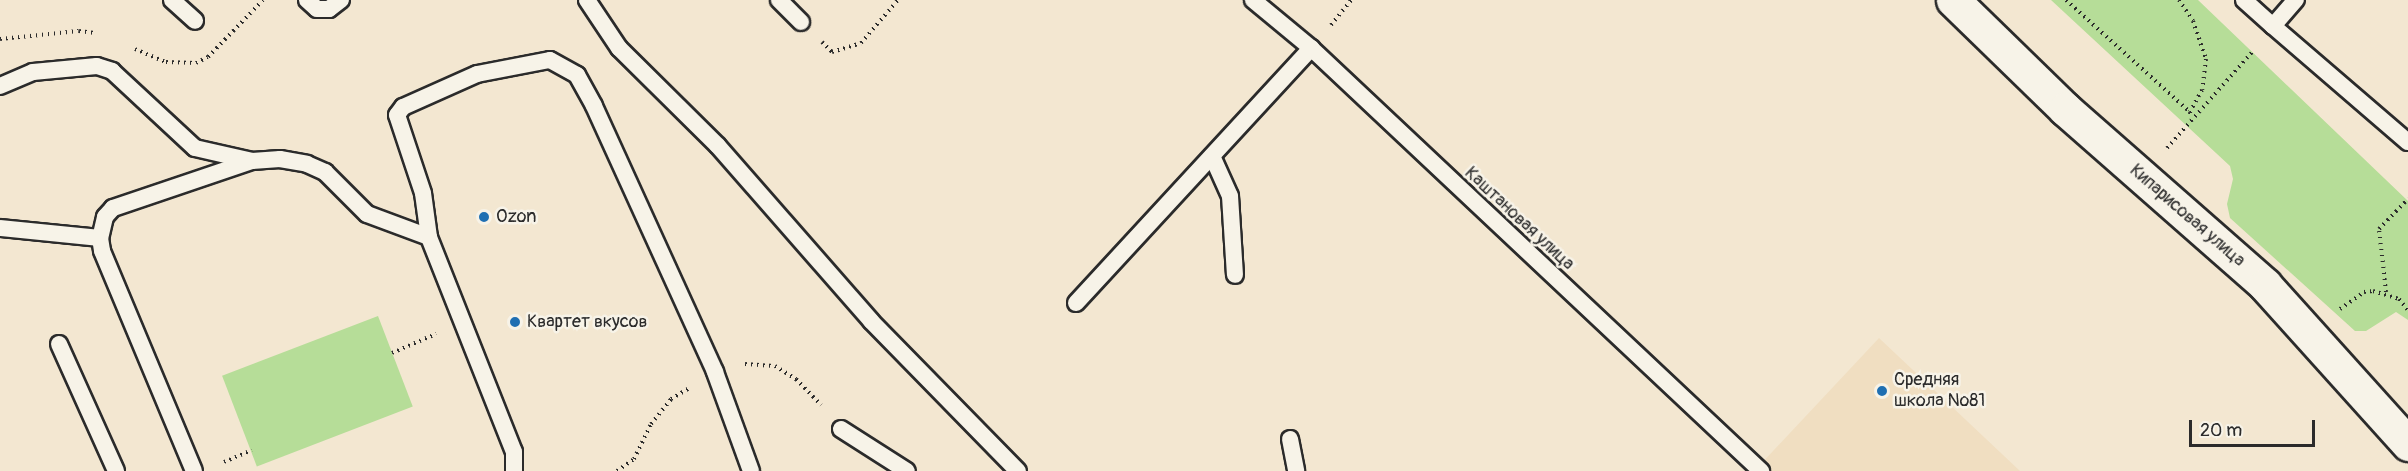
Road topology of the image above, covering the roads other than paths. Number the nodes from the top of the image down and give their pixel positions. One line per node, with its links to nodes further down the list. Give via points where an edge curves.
1 (172, 0): 10 (lane)
2 (307, 0): 3 (lane, via 317,9 329,9)
3 (341, 0)
4 (587, 0): 33 (lane, via 619,48 718,146 871,321)
5 (779, 0): 11 (lane)
6 (1254, 0): 13 (lane, Каштановая улица)
7 (1953, 0): 26 (street, Кипарисовая улица, via 2065,109 2217,241 2311,333)
8 (2244, 0): 12 (lane)
9 (2296, 0): 12 (lane)
10 (195, 21)
11 (801, 22)
12 (2273, 26): 15 (lane)
13 (1311, 48): 16 (lane); 27 (lane, Каштановая улица)
14 (0, 86): 17 (lane, via 33,72 97,66 112,71 195,148)
15 (2408, 142)
16 (1212, 156): 21 (lane, via 1230,196); 22 (lane)
17 (252, 161): 19 (lane, via 280,159 307,164 325,172 367,214); 20 (lane, via 113,208 105,217)
18 (0, 228): 20 (lane)
19 (429, 237): 30 (lane, via 514,452); 31 (lane, via 423,193 398,120 403,107 477,74 550,60 577,75 715,372)
20 (100, 238): 29 (lane, via 102,251)
21 (1235, 275)
22 (1076, 303)
23 (59, 344): 28 (lane)
24 (841, 429): 32 (lane)
25 (1290, 439): 34 (lane)
26 (2408, 444)
27 (1759, 469)
28 (116, 471)
29 (194, 471)
30 (514, 471)
31 (751, 471)
32 (907, 471)
33 (1018, 471)
34 (1296, 471)

